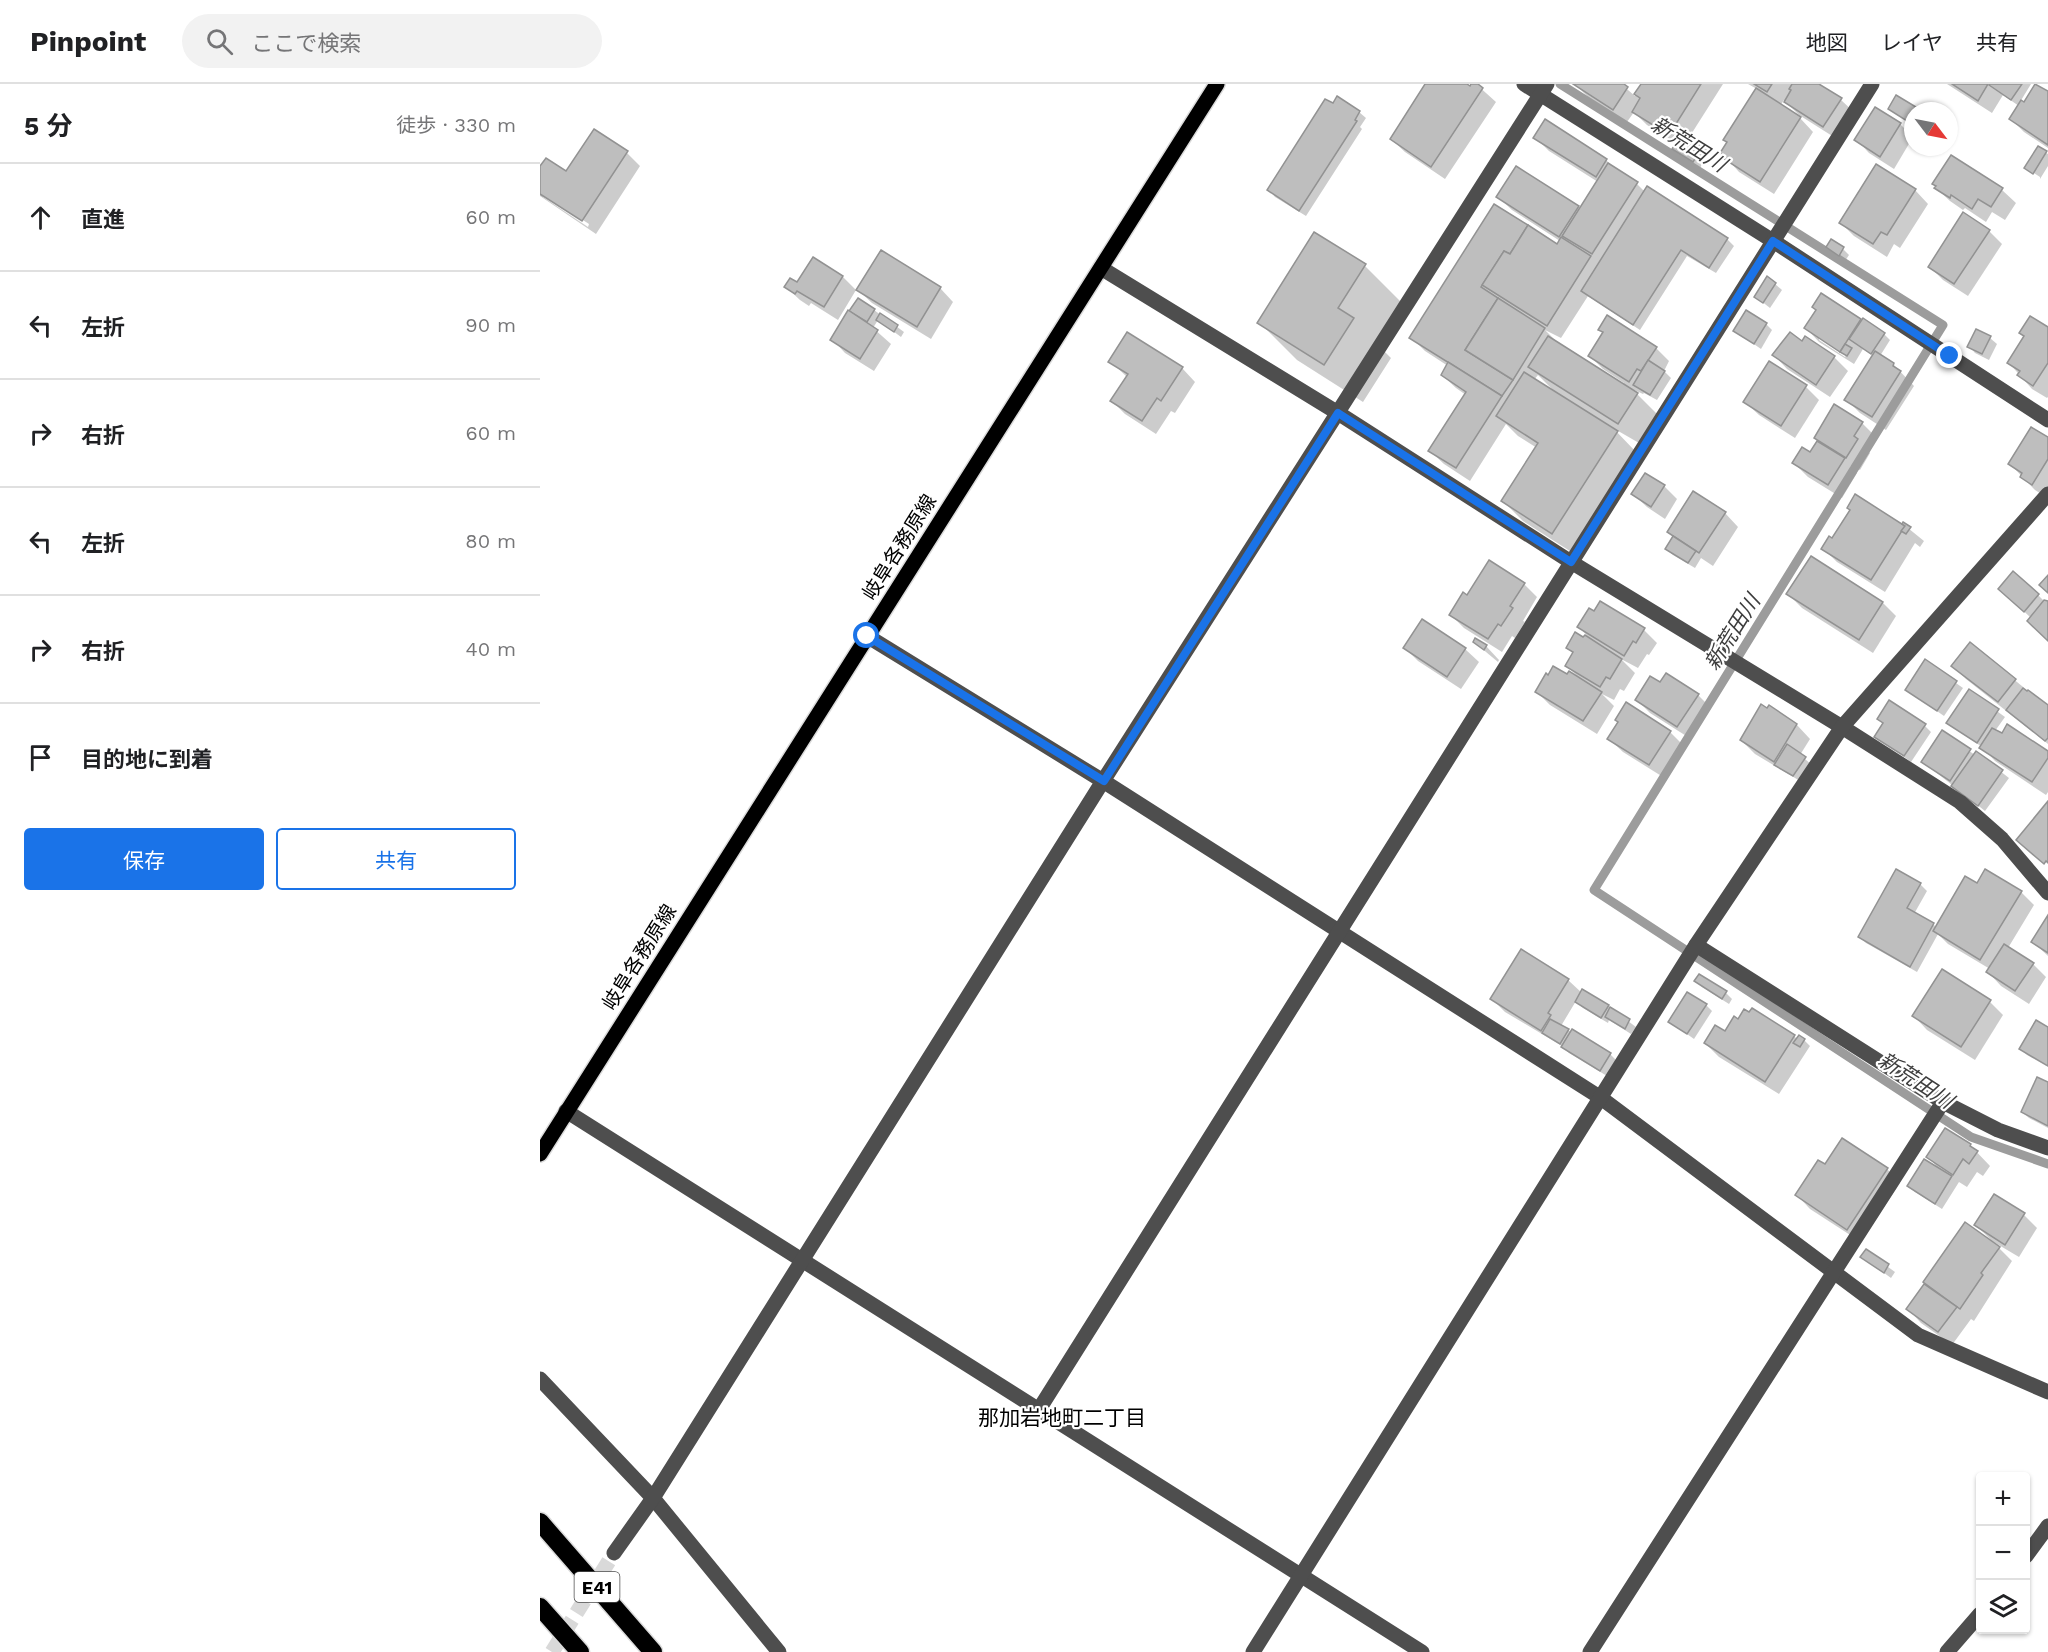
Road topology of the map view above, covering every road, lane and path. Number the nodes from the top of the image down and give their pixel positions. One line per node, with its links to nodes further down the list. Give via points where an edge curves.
1 (1217, 84): 6 (main road, 岐阜各務原線)
2 (1524, 84): 4 (street)
3 (1872, 84): 5 (street)
4 (1543, 90): 5 (street); 7 (street)
5 (1774, 239): 8 (street); 10 (street)
6 (1101, 268): 7 (street); 11 (main road, 岐阜各務原線)
7 (1338, 413): 10 (street); 13 (street)
8 (2048, 420)
9 (2048, 494): 12 (street)
10 (1571, 562): 12 (street); 15 (street)
11 (867, 636): 13 (street); 19 (main road, 岐阜各務原線)
12 (1842, 727): 14 (street, via 1960,802 2002,839); 16 (street)
13 (1104, 781): 15 (street); 22 (street)
14 (2048, 893)
15 (1340, 930): 17 (street); 26 (street)
16 (1696, 946): 17 (street); 18 (street)
17 (1601, 1098): 23 (street); 32 (street)
18 (1942, 1103): 20 (street); 23 (street)
19 (566, 1111): 21 (main road, 岐阜各務原線); 22 (street)
20 (2048, 1148)
21 (540, 1154)
22 (802, 1261): 26 (street); 27 (street)
23 (1833, 1271): 25 (street, via 1918,1335); 40 (street)
24 (540, 1379): 27 (street)
25 (2048, 1392)
26 (1038, 1411): 32 (street)
27 (653, 1498): 31 (street); 37 (street)
28 (540, 1522): 36 (highway, E41)
29 (2048, 1526): 30 (street)
30 (2030, 1549)
31 (614, 1553)
32 (1301, 1575): 38 (street); 39 (street)
33 (540, 1607): 35 (highway, E41)
34 (1976, 1619): 41 (street)
35 (580, 1652)
36 (653, 1652)
37 (778, 1652)
38 (1253, 1652)
39 (1422, 1652)
40 (1590, 1652)
41 (1947, 1652)

